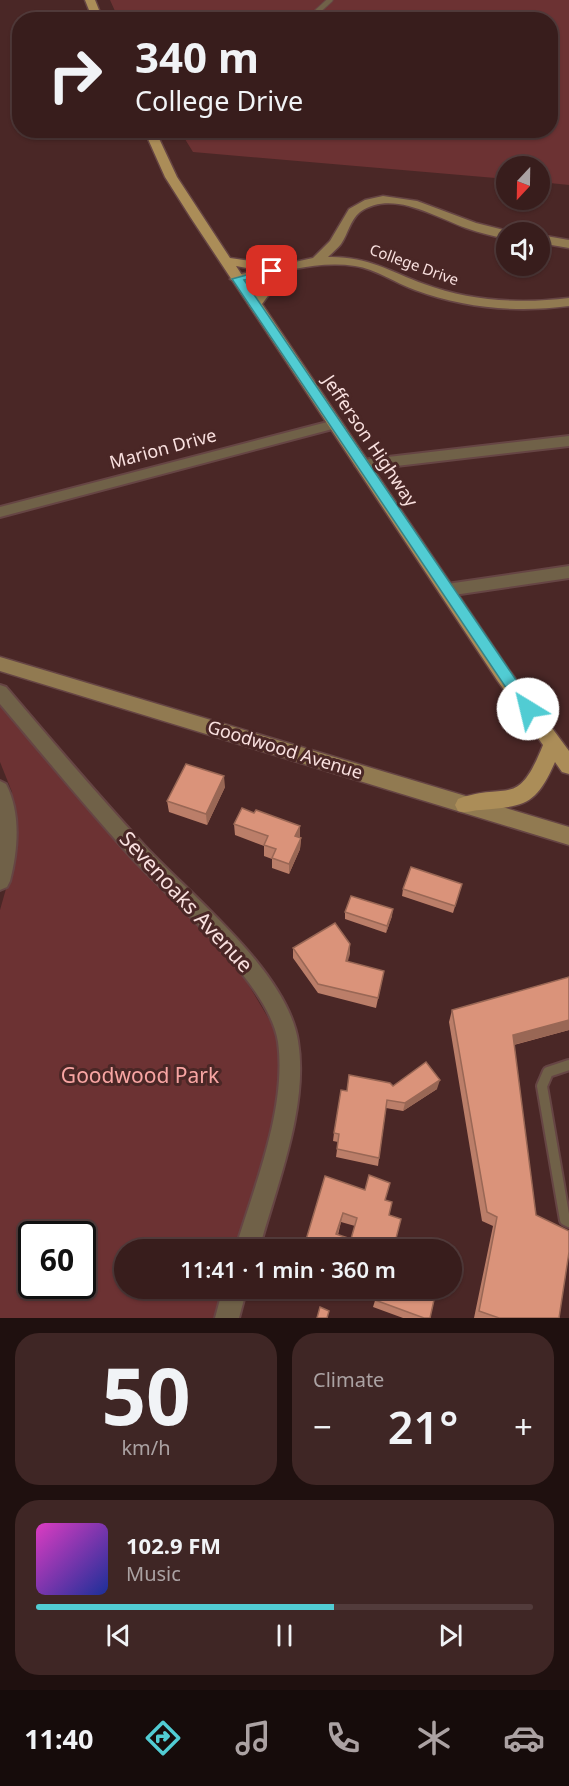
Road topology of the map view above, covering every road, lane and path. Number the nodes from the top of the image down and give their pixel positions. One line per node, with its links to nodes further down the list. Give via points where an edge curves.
1 (330, 0): 2 (lane)
2 (317, 12)
3 (152, 138): 8 (main road, Jefferson Highway, via 171,177)
4 (496, 232): 7 (street, via 419,206 383,201 356,210)
5 (550, 241): 6 (street)
6 (569, 244)
7 (319, 260): 9 (street, College Drive); 11 (street, College Drive, via 365,264 431,291 480,302)
8 (226, 261): 9 (main road); 10 (main road, Jefferson Highway)
9 (290, 266): 10 (street, College Drive); 12 (main road, via 289,271 267,285)
10 (237, 279): 12 (main road, Jefferson Highway)
11 (569, 302)
12 (255, 304): 13 (main road, Jefferson Highway)
13 (335, 424): 15 (main road, Jefferson Highway); 16 (street, Marion Drive)
14 (569, 441): 15 (street)
15 (362, 465): 18 (main road, Jefferson Highway)
16 (0, 512)
17 (569, 572): 18 (street)
18 (447, 591): 21 (main road, Jefferson Highway, via 503,675)
19 (0, 664): 23 (street, Goodwood Avenue)
20 (0, 692): 28 (street, Sevenoaks Avenue, via 156,871 248,965 279,1013 288,1038 289,1092)
21 (563, 754): 23 (main road, via 516,798 480,799)
22 (0, 789): 25 (street, via 5,803 7,858)
23 (465, 805): 24 (street, Goodwood Avenue)
24 (569, 836)
25 (0, 881)
26 (569, 1065): 27 (lane, via 548,1072 542,1086 565,1221)
27 (569, 1222)
28 (250, 1239)
29 (232, 1299): 30 (street)
30 (227, 1318)

